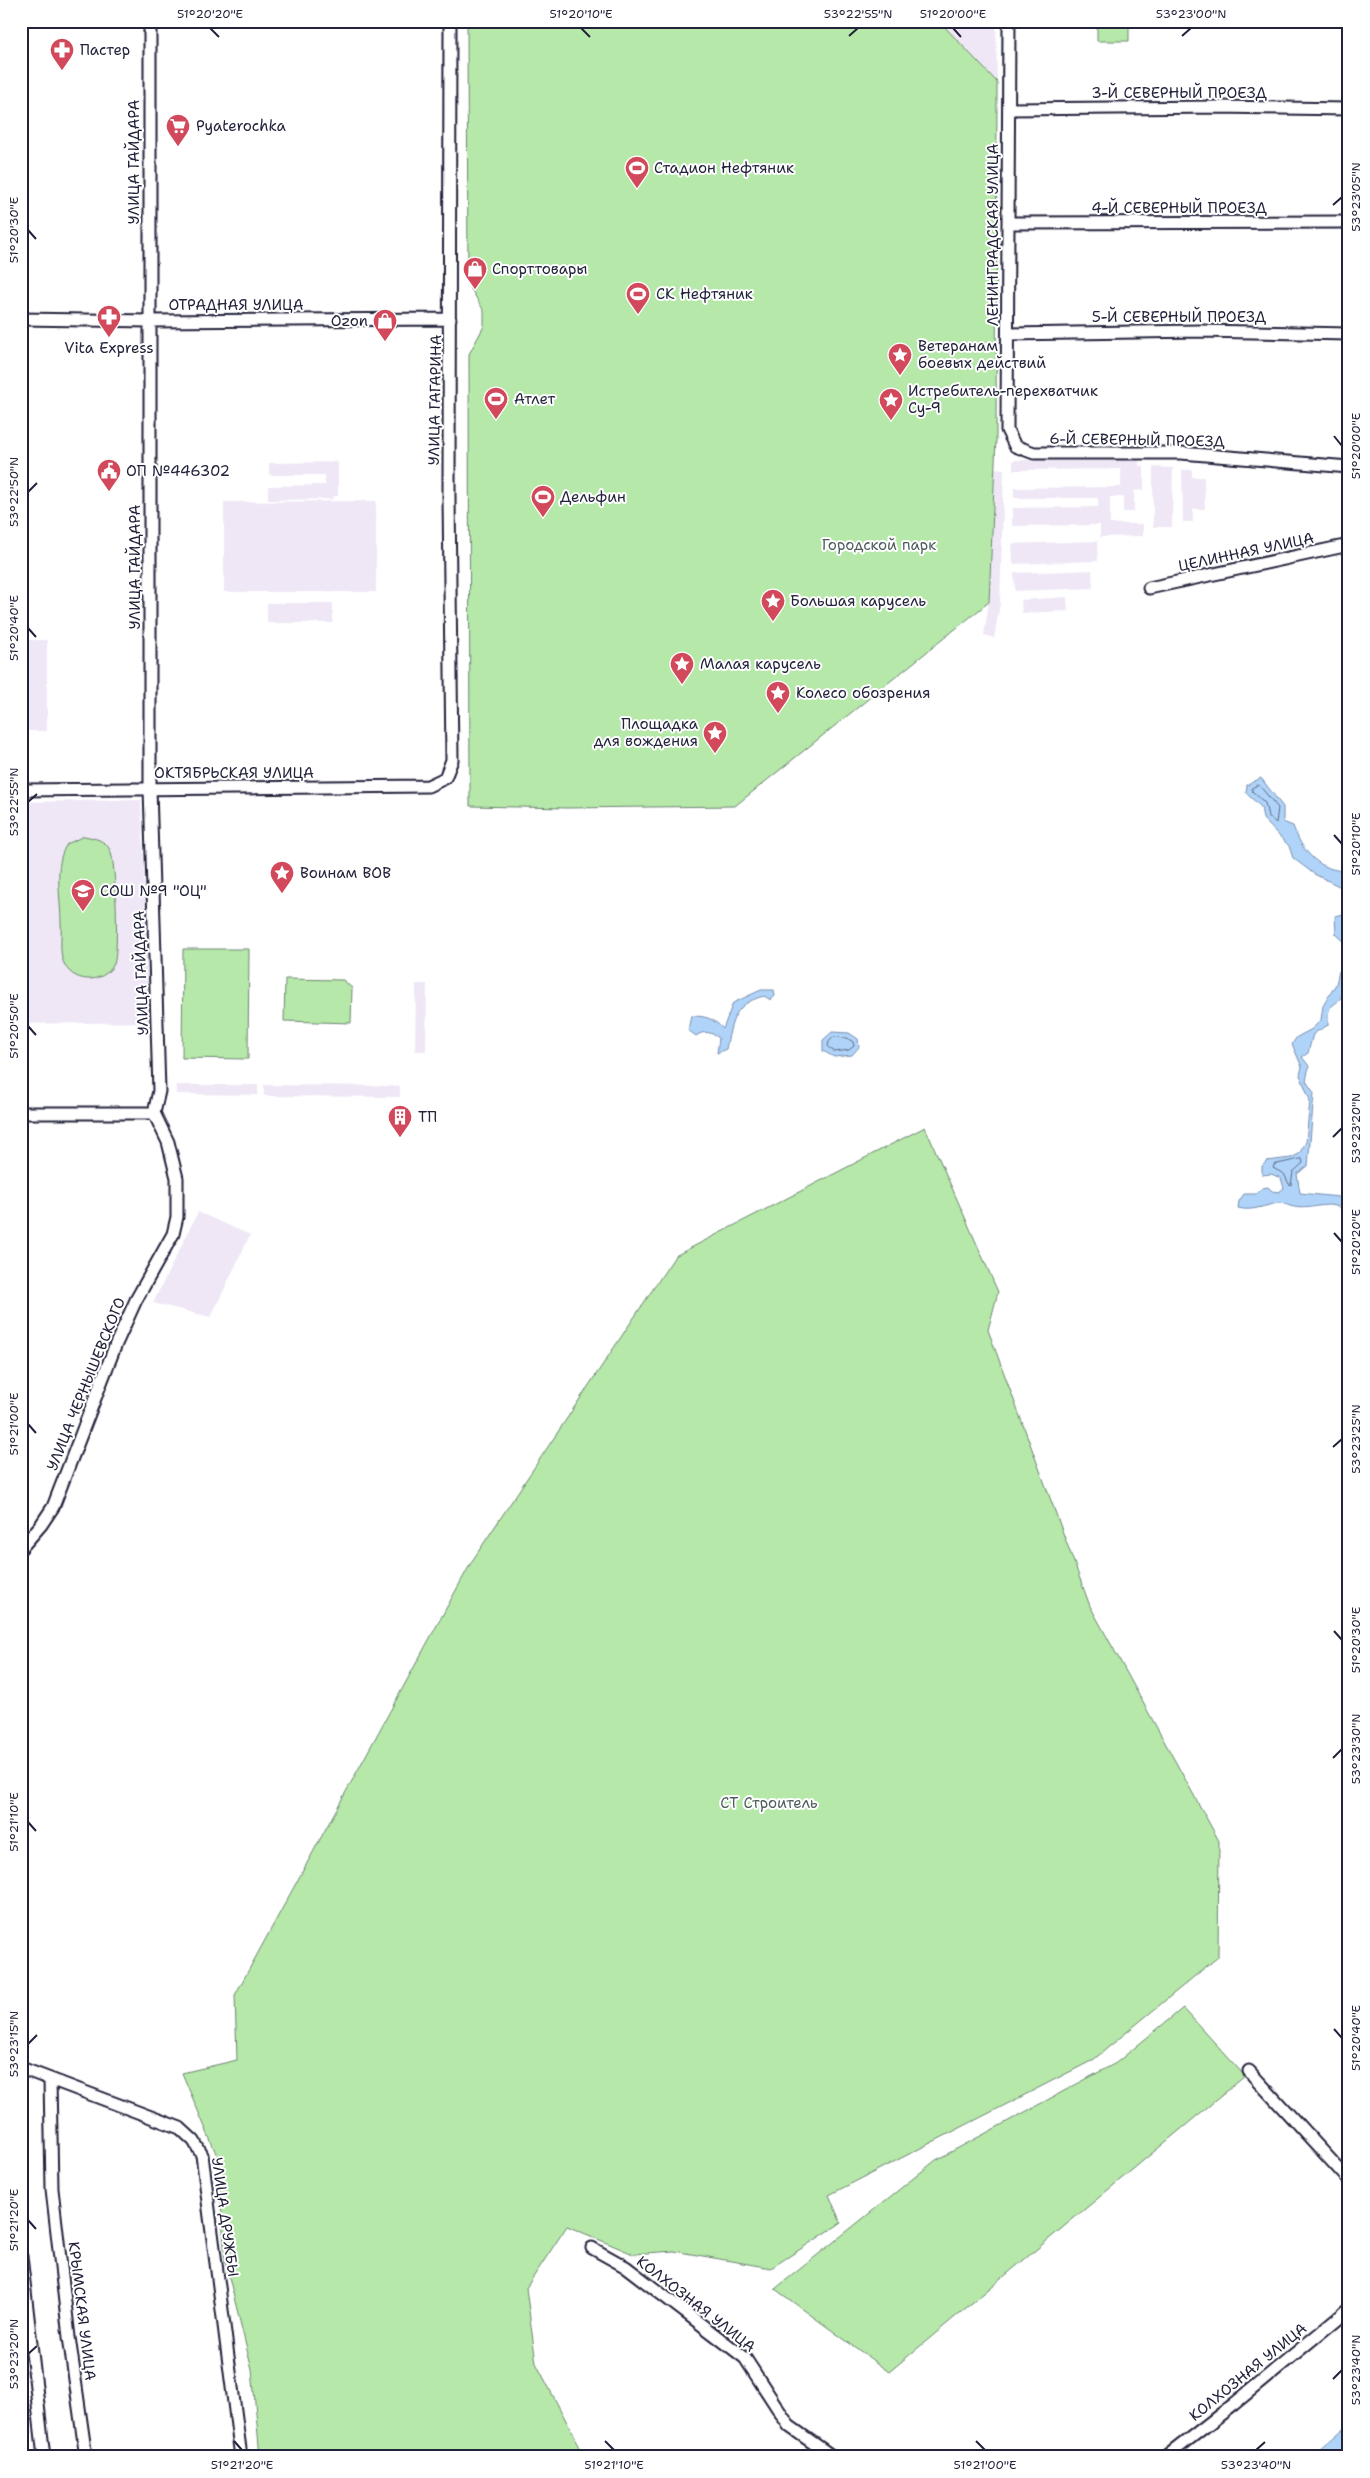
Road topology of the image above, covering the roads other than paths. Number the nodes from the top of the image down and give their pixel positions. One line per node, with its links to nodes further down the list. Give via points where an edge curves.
1 (150, 21): 10 (street, УЛИЦА ГАЙДАРА)
2 (450, 21): 9 (street, УЛИЦА ГАГАРИНА)
3 (1009, 21): 4 (street, ЛЕНИНГРАДСКАЯ УЛИЦА)
4 (1009, 109): 5 (street, 3-Й СЕВЕРНЫЙ ПРОЕЗД); 7 (street, ЛЕНИНГРАДСКАЯ УЛИЦА)
5 (1349, 109)
6 (1349, 222): 7 (street, 4-Й СЕВЕРНЫЙ ПРОЕЗД)
7 (1008, 223): 11 (street, ЛЕНИНГРАДСКАЯ УЛИЦА)
8 (21, 319): 10 (street, ОТРАДНАЯ УЛИЦА)
9 (450, 319): 10 (street, ОТРАДНАЯ УЛИЦА); 17 (street, УЛИЦА ГАГАРИНА, via 452,760)
10 (149, 321): 18 (street, УЛИЦА ГАЙДАРА)
11 (1008, 334): 12 (street, 5-Й СЕВЕРНЫЙ ПРОЕЗД, via 1200,331); 13 (street, ЛЕНИНГРАДСКАЯ УЛИЦА, via 1007,430)
12 (1349, 334)
13 (1015, 446): 14 (street, 6-Й СЕВЕРНЫЙ ПРОЕЗД, via 1034,454 1181,454)
14 (1349, 467)
15 (1349, 545): 16 (street, ЦЕЛИННАЯ УЛИЦА)
16 (1149, 588)
17 (445, 778): 18 (street, ОКТЯБРЬСКАЯ УЛИЦА, via 428,786)
18 (150, 788): 19 (street, ОКТЯБРЬСКАЯ УЛИЦА); 21 (street, УЛИЦА ГАЙДАРА, via 159,1048 159,1091)
19 (21, 790)
20 (21, 1113): 21 (street)
21 (154, 1113): 22 (street, УЛИЦА ЧЕРНЫШЕВСКОГО, via 168,1142 177,1178 177,1217 173,1234 116,1344 53,1507)
22 (21, 1548)
23 (21, 2068): 25 (street, УЛИЦА ДРУЖБЫ)
24 (1249, 2070): 26 (street)
25 (50, 2079): 31 (street, КРЫМСКАЯ УЛИЦА, via 52,2189); 32 (street, УЛИЦА ДРУЖБЫ, via 180,2128 194,2141 202,2155)
26 (1349, 2180)
27 (592, 2248): 33 (street, КОЛХОЗНАЯ УЛИЦА, via 626,2267 745,2358 789,2426)
28 (21, 2256): 30 (street)
29 (1349, 2308): 34 (street, КОЛХОЗНАЯ УЛИЦА)
30 (44, 2457)
31 (86, 2457)
32 (241, 2457)
33 (833, 2457)
34 (1166, 2457)

